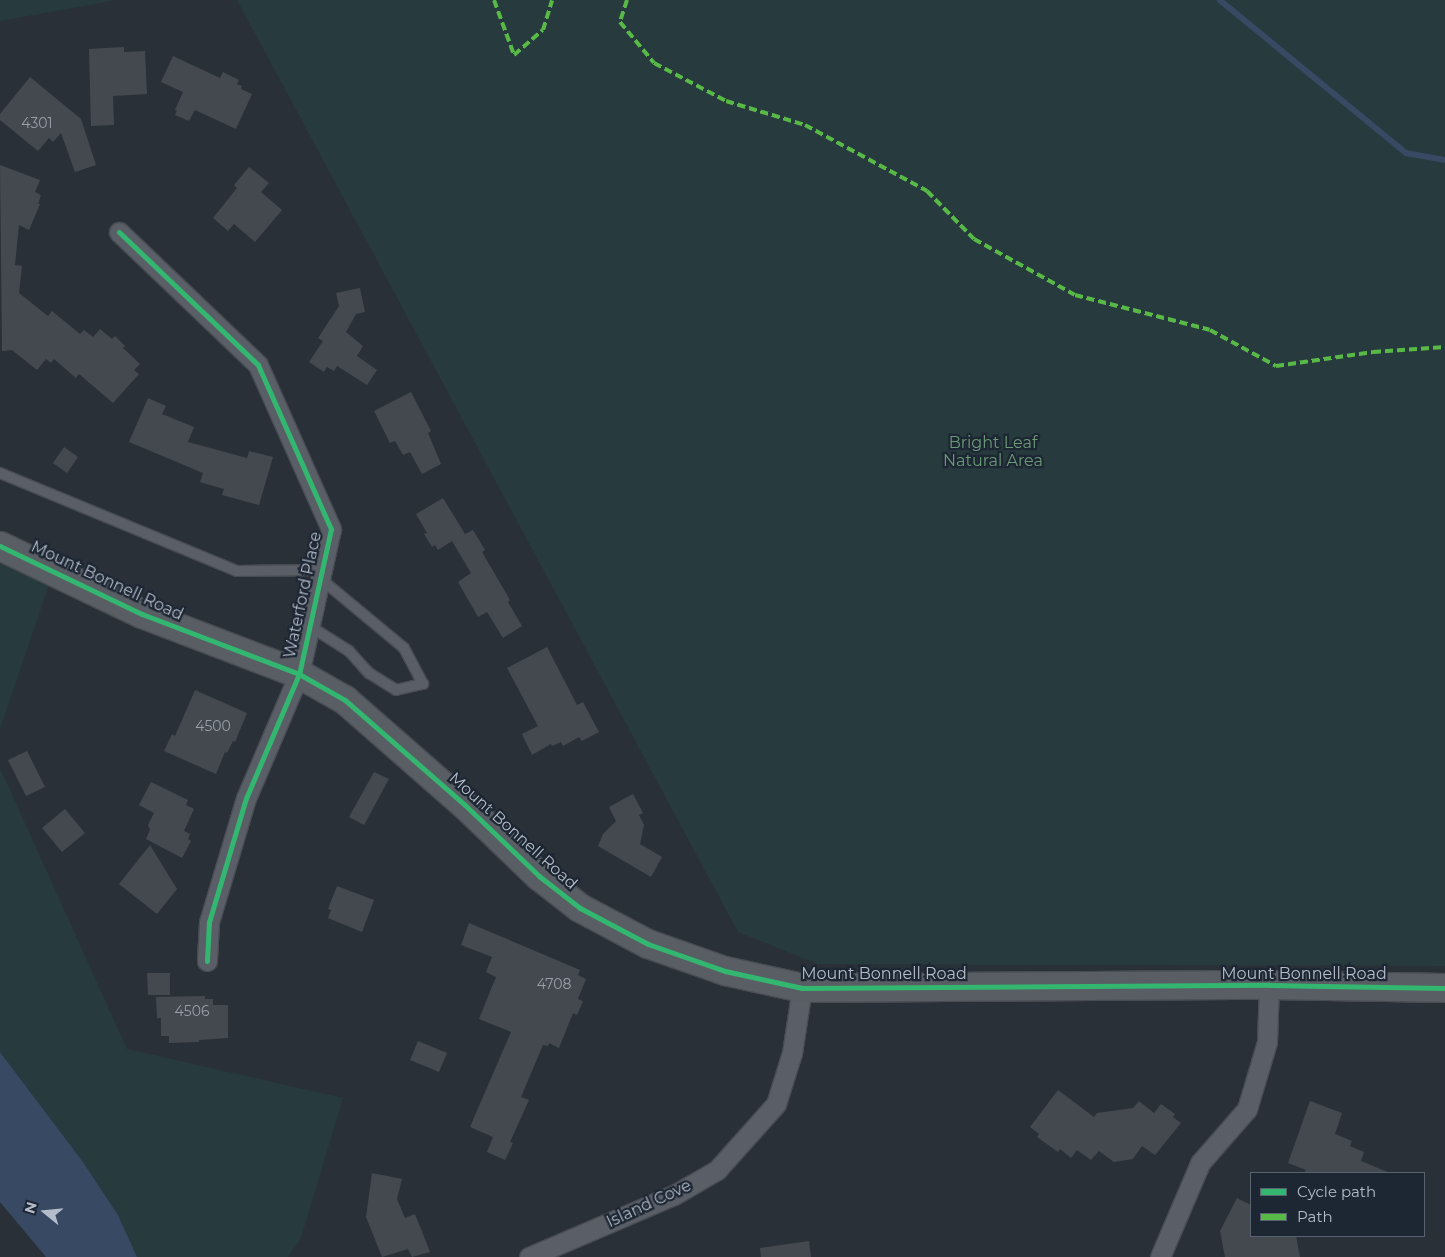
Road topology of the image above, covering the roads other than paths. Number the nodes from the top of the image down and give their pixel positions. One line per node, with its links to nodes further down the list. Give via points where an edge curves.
1 (119, 232): 4 (street, Waterford Place, via 258,366 331,529)
2 (0, 474): 4 (lane, via 237,571)
3 (0, 546): 6 (street, Mount Bonnell Road, via 142,614)
4 (322, 575): 5 (street, Waterford Place); 5 (lane, via 404,648 423,684 396,690 369,673 349,651)
5 (311, 628): 6 (street, Waterford Place)
6 (299, 674): 7 (street, Waterford Place, via 246,798 209,922); 9 (street, Mount Bonnell Road, via 345,700 465,804 539,876 580,908 648,944 725,971)
7 (207, 961)
8 (1269, 985): 9 (street, Mount Bonnell Road); 10 (street, Mount Bonnell Road); 12 (street, via 1267,1042 1247,1109 1200,1163)
9 (802, 988): 11 (street, Island Cove, via 792,1053 776,1104 717,1170 674,1195)
10 (1445, 988)
11 (528, 1257)
12 (1160, 1257)

